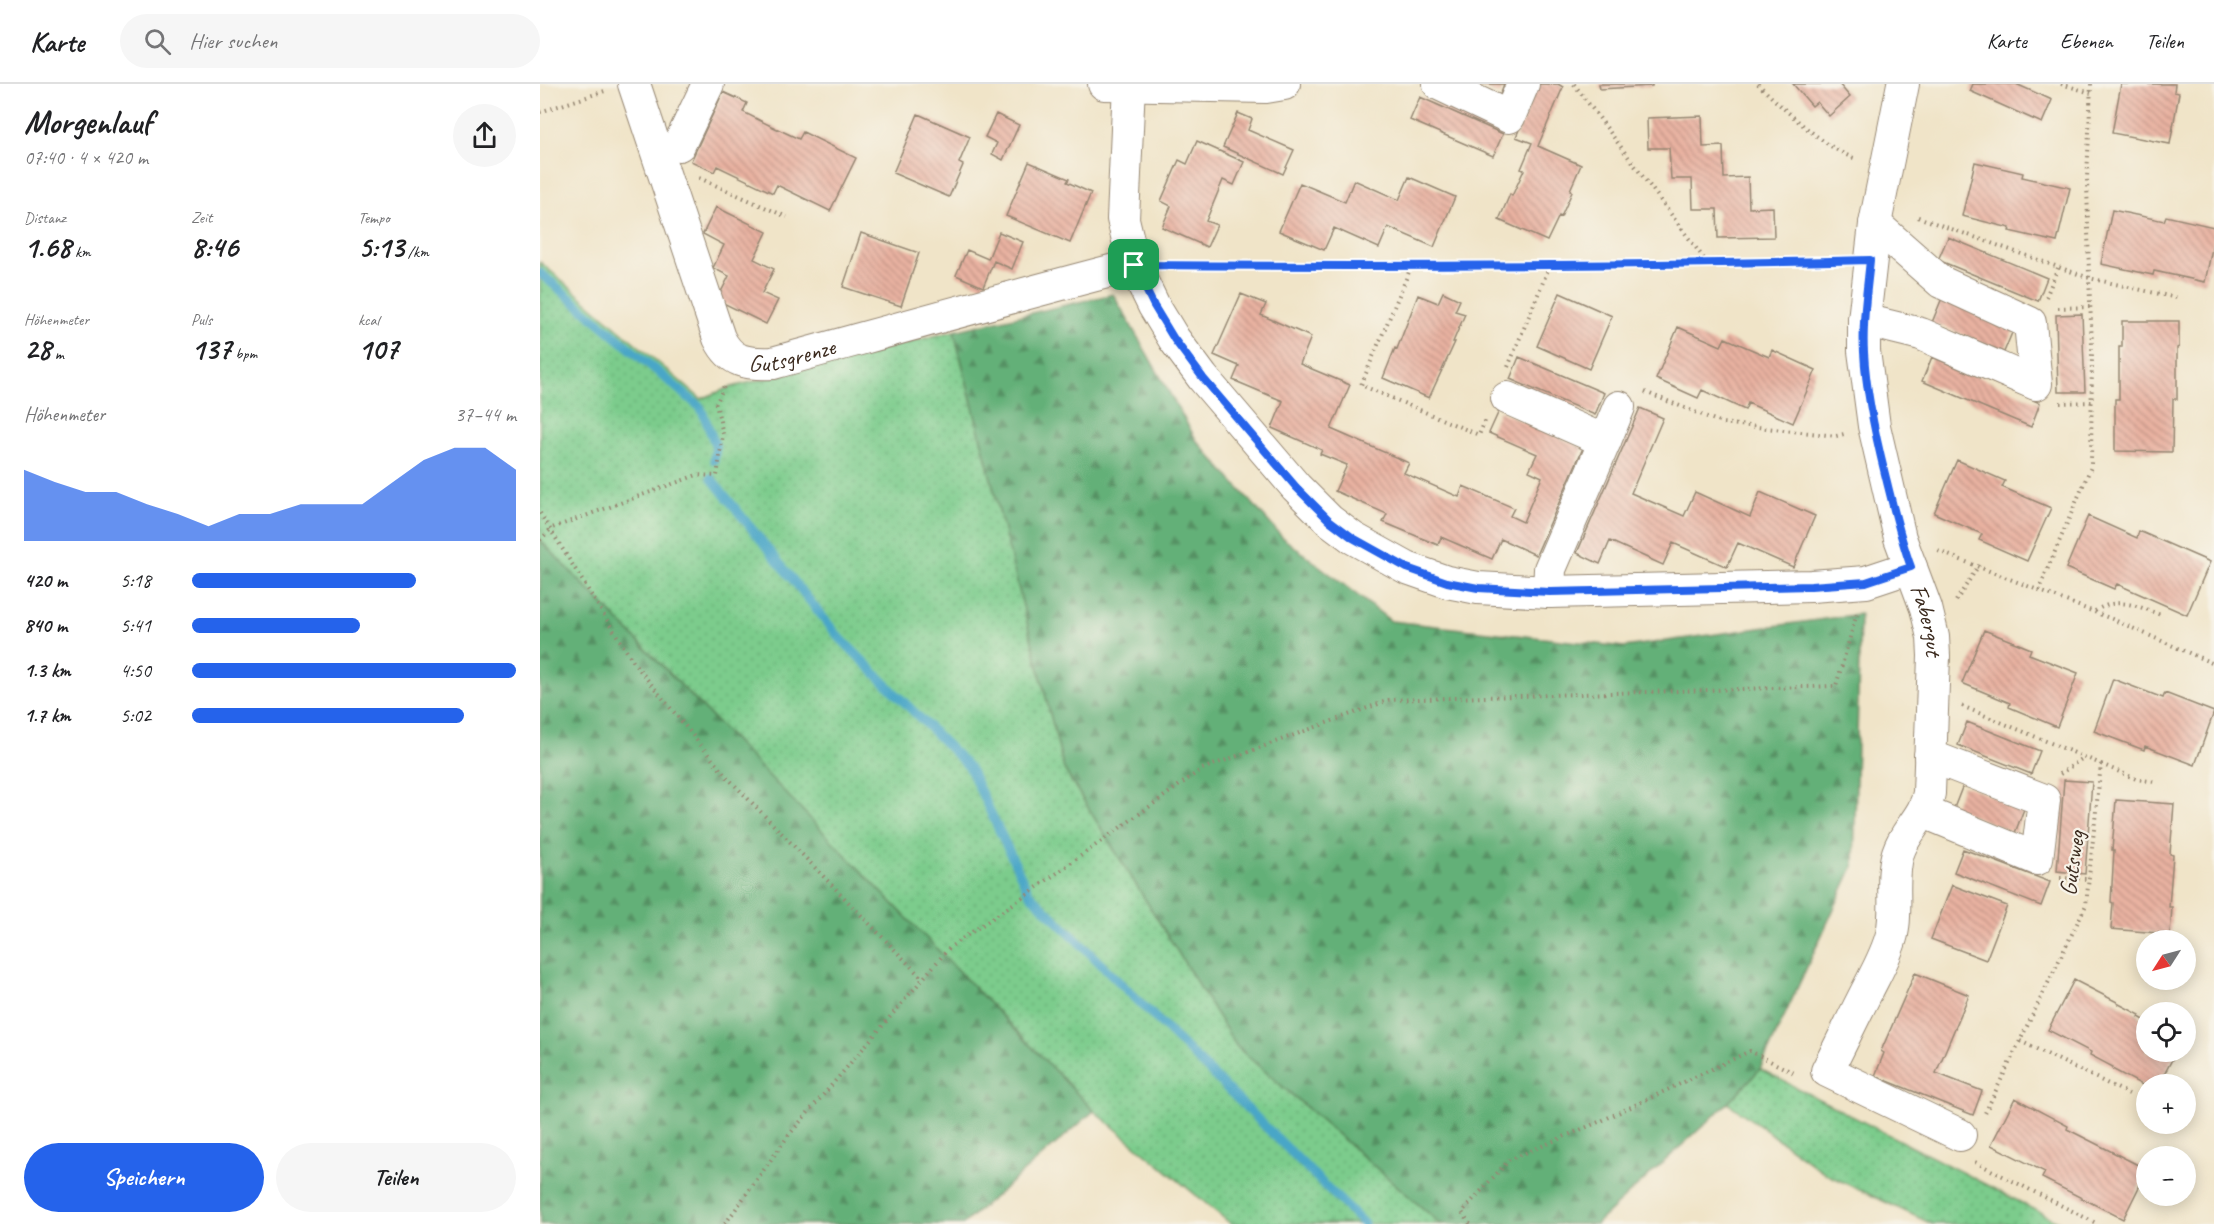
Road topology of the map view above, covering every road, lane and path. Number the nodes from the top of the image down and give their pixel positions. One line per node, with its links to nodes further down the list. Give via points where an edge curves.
1 (708, 84): 14 (street)
2 (1284, 84): 10 (street)
3 (1439, 84): 4 (street, via 1509,117)
4 (1523, 84)
5 (1574, 84): 19 (path)
6 (1758, 84): 15 (path, via 1784,109 1850,157)
7 (1903, 84): 15 (street, Fabergut)
8 (2061, 84): 12 (path)
9 (2091, 84): 12 (path)
10 (1121, 85): 20 (street, via 1123,219)
11 (625, 86): 13 (path); 14 (street, Gutsgrenze)
12 (2091, 93): 24 (path, via 2087,178 2089,278)
13 (540, 112)
14 (670, 153): 16 (path); 27 (street, Gutsgrenze, via 719,338 725,350)
15 (1887, 166): 17 (street, Fabergut)
16 (787, 217)
17 (1875, 224): 18 (street, Fabergut); 26 (street, via 1941,282 2030,323 2036,384 1921,334)
18 (1870, 260): 19 (path); 26 (street, Fabergut)
19 (1708, 264): 21 (path)
20 (1134, 265): 22 (path); 27 (street, Gutsgrenze, via 772,363); 38 (street, via 1169,331 1203,378 1329,520 1375,552 1447,582)
21 (1550, 266): 22 (path); 28 (path)
22 (1411, 267): 28 (path, via 1361,385 1479,435)
23 (2058, 267): 25 (path)
24 (2177, 298)
25 (2045, 300)
26 (1864, 320): 30 (street, Fabergut)
27 (737, 359): 33 (path, via 716,404 723,434 717,476 697,475)
28 (1500, 395): 31 (street)
29 (1619, 407): 30 (path, via 1632,408 1641,390 1722,423 1836,436); 31 (street)
30 (1874, 426): 34 (street, Fabergut)
31 (1605, 441): 38 (street, via 1550,569)
32 (540, 513): 33 (path)
33 (552, 528): 35 (path); 47 (path, via 634,663 725,775)
34 (1900, 538): 36 (street, Fabergut); 39 (path)
35 (540, 540)
36 (1911, 567): 37 (street); 42 (street, Fabergut, via 1933,637)
37 (1866, 582): 38 (street); 47 (path, via 1836,686 1389,700 1202,769 950,946)
38 (1550, 592)
39 (2094, 612): 40 (path, via 2105,605 2125,602); 41 (path)
40 (2161, 615)
41 (2214, 664)
42 (1933, 699): 43 (street, Fabergut); 44 (path, via 1968,707)
43 (1930, 756): 46 (street, Fabergut); 46 (street, via 2044,800 2037,859)
44 (2101, 764): 45 (path); 48 (path, Gutsweg, via 2086,905)
45 (2154, 782)
46 (1924, 812): 51 (street, Fabergut, via 1910,827 1898,852 1894,871 1895,920 1886,952 1827,1071)
47 (923, 979): 52 (path, via 788,1136)
48 (2020, 1041): 50 (path); 51 (path, Gutsweg)
49 (1750, 1051): 53 (path, via 1509,1160 1462,1212)
50 (2129, 1094)
51 (1969, 1130)
52 (724, 1224)
53 (1470, 1224)

